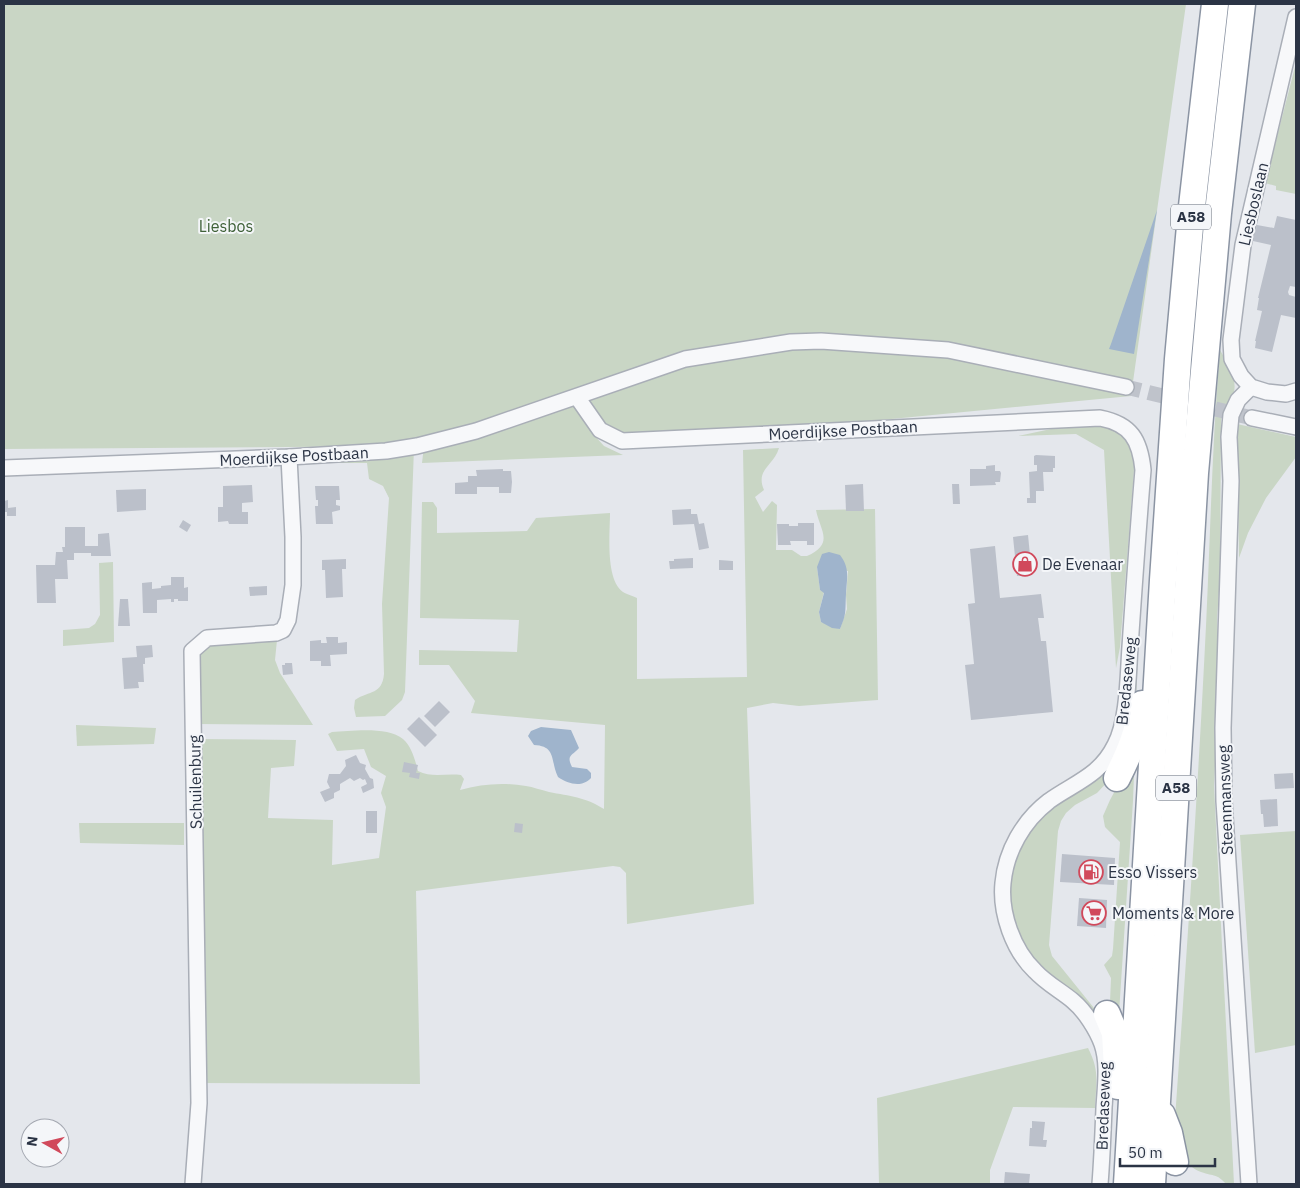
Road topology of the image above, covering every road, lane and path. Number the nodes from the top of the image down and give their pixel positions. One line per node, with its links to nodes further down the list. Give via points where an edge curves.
1 (1215, 4): 13 (highway, A58, via 1186,272)
2 (1242, 4): 16 (highway, A58, via 1218,213 1195,473)
3 (1296, 17): 5 (street, Liesboslaan, via 1243,245 1231,340 1232,359 1241,376)
4 (1126, 387): 7 (street, Moerdijkse Postbaan, via 948,350 821,341 791,342 685,359)
5 (1252, 387): 6 (street, via 1286,394); 22 (street, Steenmansweg, via 1238,400 1231,415 1229,436 1232,481 1223,728 1224,801)
6 (1296, 391)
7 (577, 397): 10 (street, Moerdijkse Postbaan, via 600,430 622,441 1100,418 1114,420); 11 (street, Moerdijkse Postbaan, via 476,432 417,446)
8 (1252, 418): 9 (street)
9 (1296, 427)
10 (1127, 428): 19 (street, Bredaseweg, via 1137,442 1143,470 1122,730 1105,762 1091,776 1034,814 1008,857 1003,884 1004,907 1020,952 1035,971 1076,1003 1102,1043 1105,1086)
11 (289, 457): 12 (street, Moerdijkse Postbaan); 18 (street, Schuilenburg, via 294,537 288,620 283,630 276,633 207,638 192,652 199,1103)
12 (4, 468)
13 (1163, 580): 14 (highway, A58, via 1148,642 1140,723); 20 (highway, A58)
14 (1117, 778)
15 (1107, 1014): 20 (highway, A58, via 1115,1033)
16 (1156, 1102): 17 (highway, A58, via 1169,1133); 21 (highway, A58)
17 (1175, 1162)
18 (193, 1184)
19 (1100, 1184)
20 (1126, 1184)
21 (1152, 1184)
22 (1249, 1184)

